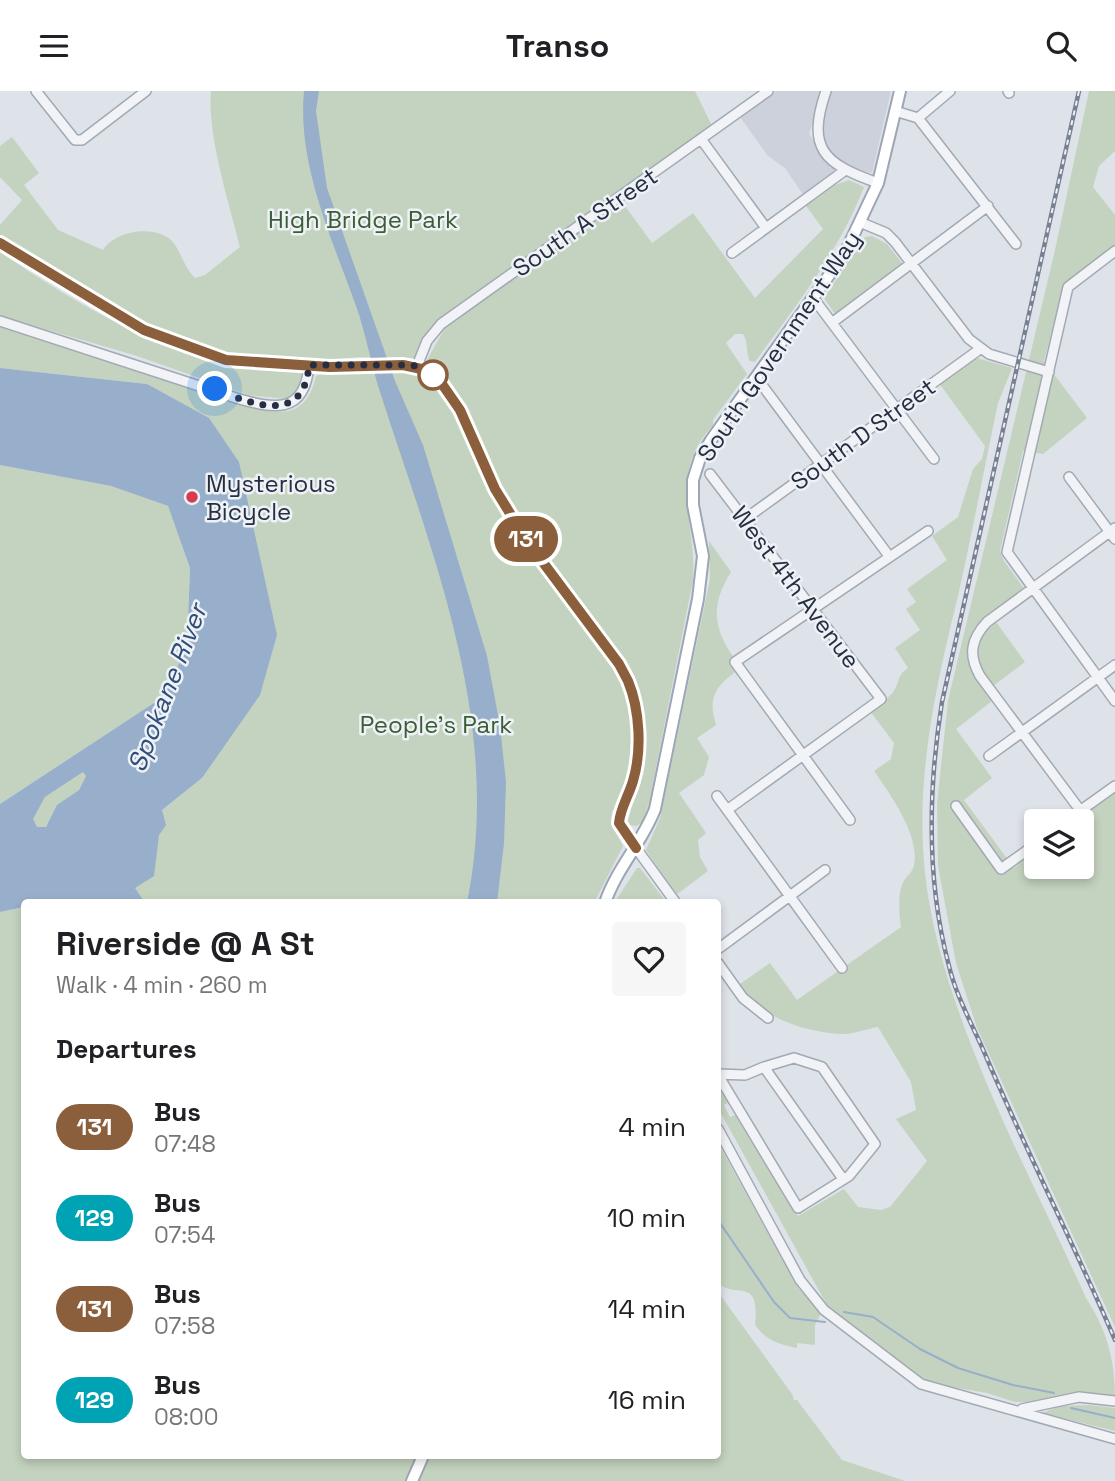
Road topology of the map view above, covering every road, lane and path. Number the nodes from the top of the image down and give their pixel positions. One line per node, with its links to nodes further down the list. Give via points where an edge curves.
1 (36, 91): 2 (street, via 75,140 82,140)
2 (146, 91)
3 (768, 91): 9 (street, South A Street)
4 (826, 91): 10 (street, via 817,131 824,150)
5 (900, 91): 7 (main road, South Government Way)
6 (950, 91): 8 (street)
7 (895, 111): 8 (street); 11 (main road, South Government Way)
8 (918, 118): 12 (street)
9 (701, 139): 14 (street); 25 (street, South A Street, via 441,324 427,341)
10 (844, 171): 11 (street); 14 (street)
11 (878, 183): 13 (main road, South Government Way)
12 (988, 206): 16 (street); 19 (street)
13 (862, 223): 19 (street, via 886,233); 20 (main road, South Government Way)
14 (766, 228): 18 (street)
15 (0, 243): 24 (main road, via 112,313 186,348 226,360)
16 (1016, 244)
17 (1115, 251): 26 (street, via 1068,287)
18 (732, 253)
19 (911, 263): 22 (street); 23 (street)
20 (814, 299): 22 (street); 27 (main road, South Government Way)
21 (0, 321): 24 (street, via 236,398 275,406 291,404 303,394)
22 (834, 322): 28 (street)
23 (980, 349): 26 (street); 28 (street, South D Street)
24 (309, 365): 25 (main road)
25 (417, 366): 52 (main road, via 435,376 455,400 503,503 628,681 636,701 637,759 619,823)
26 (1049, 372): 37 (street, via 1007,552)
27 (756, 377): 30 (street); 52 (main road, South Government Way, via 711,440 693,480 692,505 703,557 698,599 655,809)
28 (898, 410): 29 (street); 30 (street, South D Street)
29 (934, 459)
30 (820, 465): 33 (street, South D Street); 36 (street)
31 (710, 474): 33 (street, West 4th Avenue)
32 (1069, 477): 35 (street)
33 (745, 519): 38 (street, West 4th Avenue)
34 (928, 531): 36 (street)
35 (1113, 533): 37 (street)
36 (889, 556): 38 (street)
37 (1033, 590): 40 (street); 42 (street, via 987,622 977,632 972,648 980,676)
38 (812, 608): 43 (street, via 735,662); 43 (street, West 4th Avenue, via 881,699)
39 (1115, 665): 40 (street)
40 (1097, 677): 41 (street); 42 (street)
41 (1115, 701)
42 (1023, 733): 44 (street); 48 (street)
43 (803, 756): 50 (street); 51 (street)
44 (989, 756)
45 (1115, 786): 49 (street)
46 (717, 796): 50 (street)
47 (956, 806): 53 (street, via 1001,869)
48 (1079, 809)
49 (1081, 809)
50 (727, 810): 55 (street)
51 (850, 820)
52 (636, 848): 56 (main road, South Government Way); 57 (street)
53 (1024, 853)
54 (825, 870): 55 (street)
55 (789, 897): 58 (street); 60 (street)
56 (606, 899)
57 (673, 899)
58 (721, 947)
59 (721, 967): 61 (street, via 743,998)
60 (842, 968)
61 (768, 1018)
62 (764, 1067): 63 (street, via 745,1075); 66 (street); 66 (street, via 794,1058 822,1067 873,1138 873,1150)
63 (721, 1075)
64 (721, 1080): 66 (street, via 798,1208)
65 (721, 1135): 68 (street, via 800,1280 824,1310 921,1384)
66 (843, 1179)
67 (1115, 1401): 68 (street, via 1079,1397)
68 (1020, 1410): 69 (street)
69 (1115, 1439)
70 (422, 1459): 71 (main road)
71 (412, 1481)

